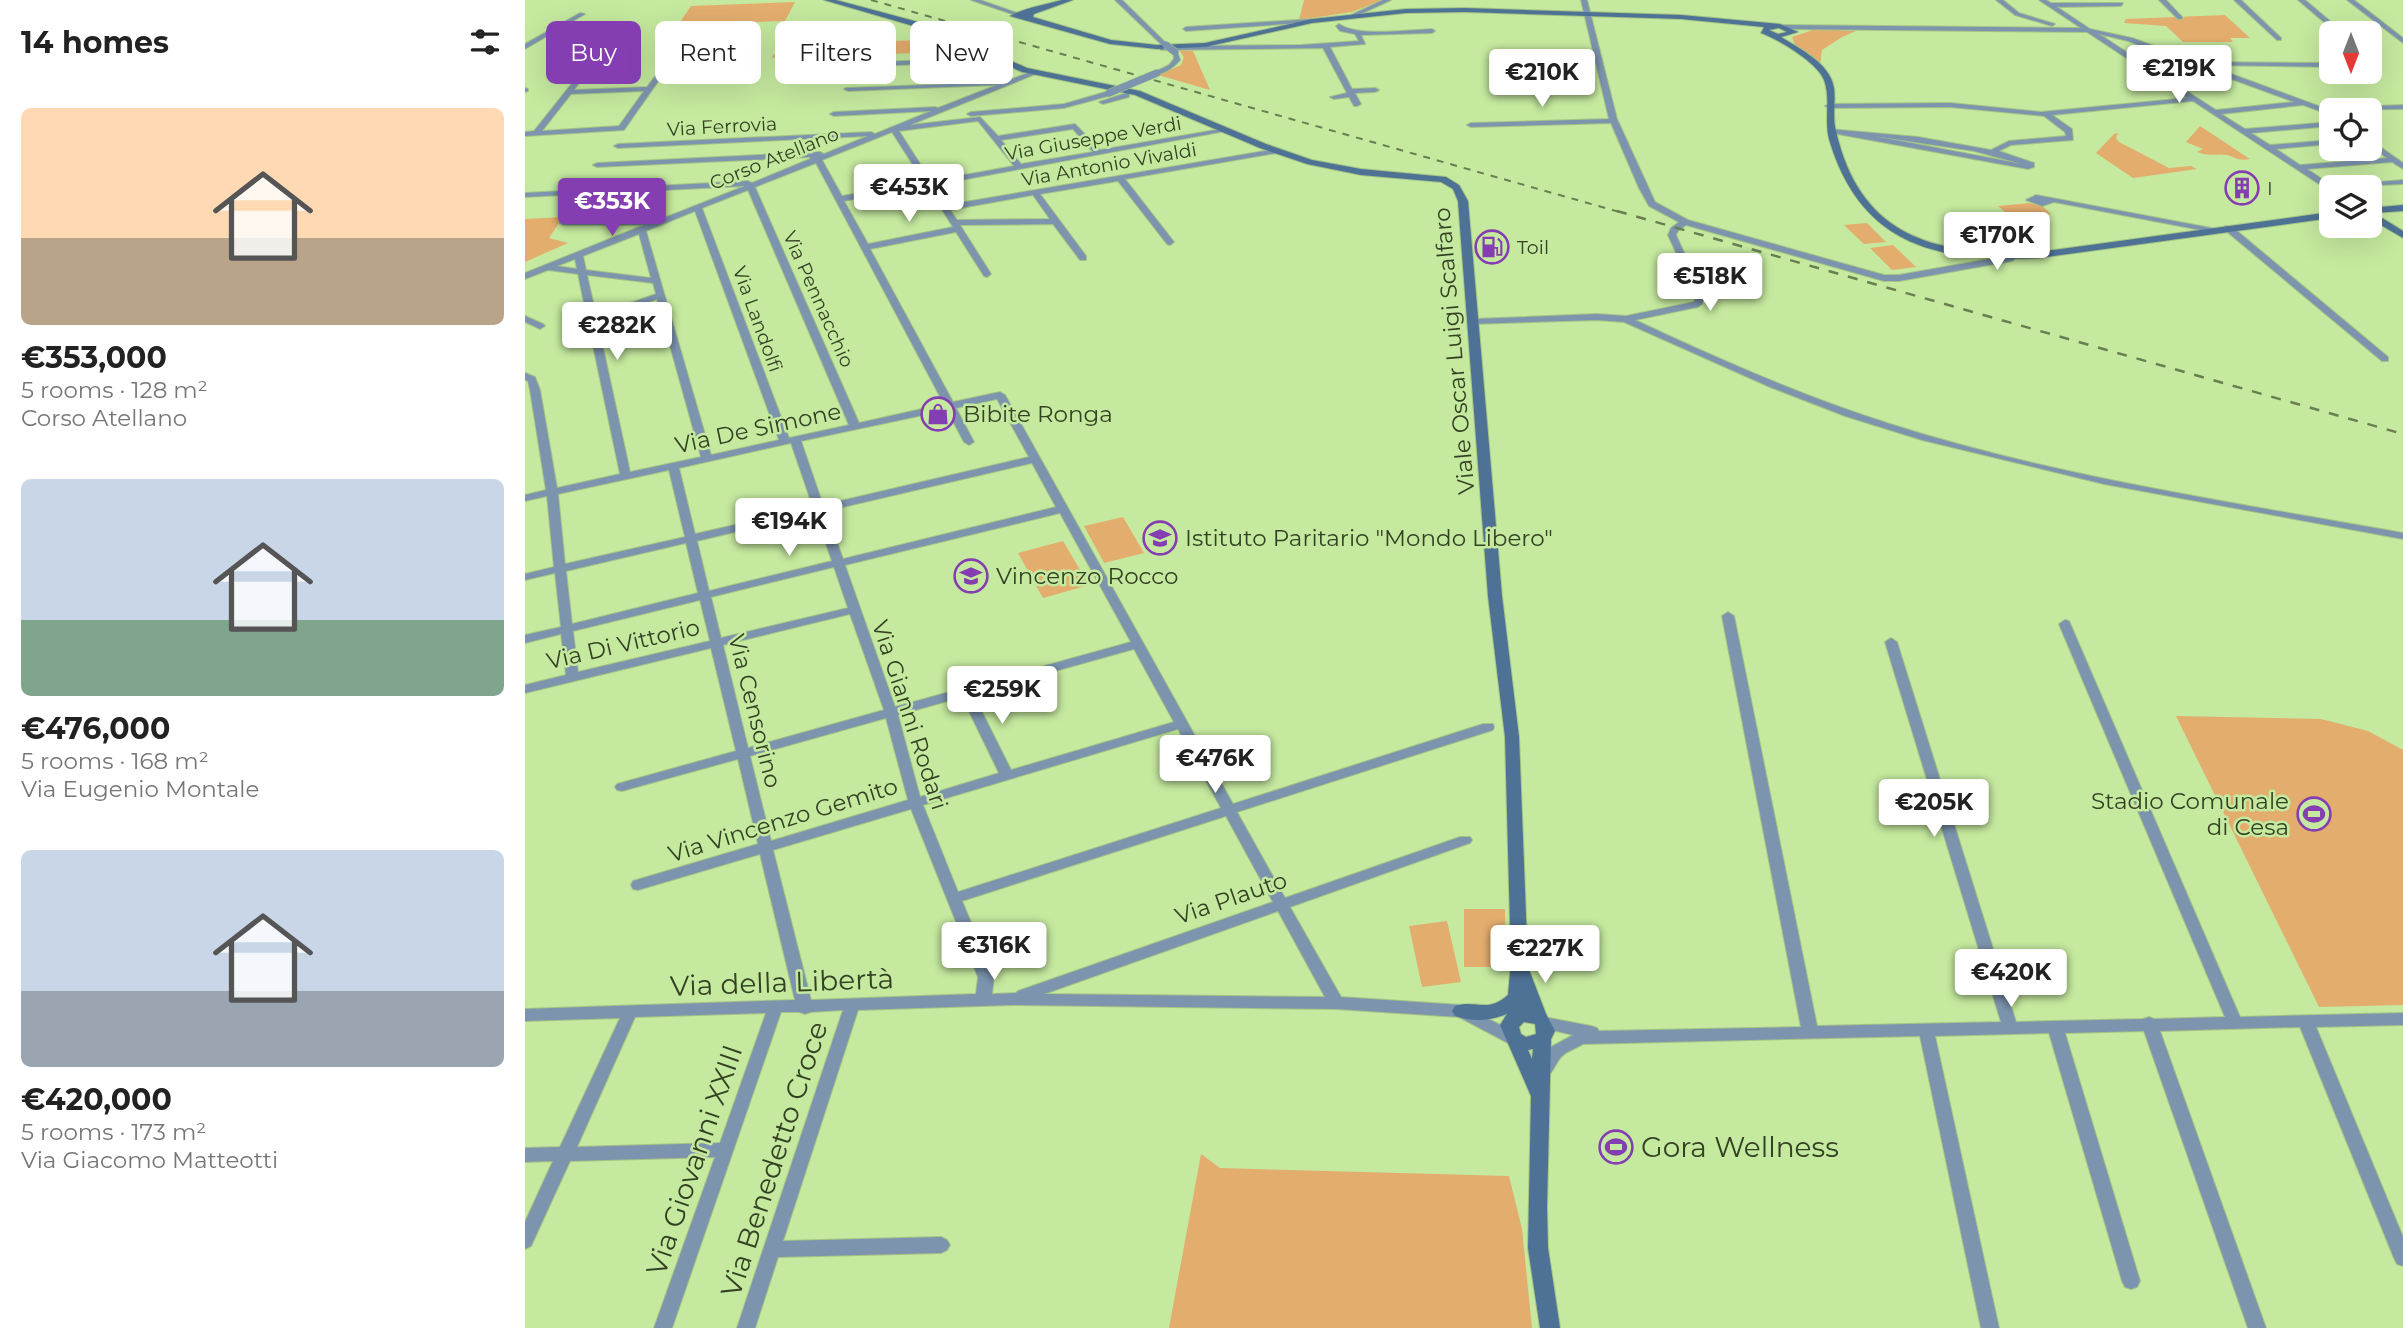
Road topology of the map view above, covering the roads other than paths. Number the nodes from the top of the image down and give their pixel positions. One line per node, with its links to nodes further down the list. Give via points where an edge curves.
1 (828, 0): 26 (street, Viale Oscar Luigi Scalfaro)
2 (974, 0): 16 (street)
3 (1051, 0): 14 (street)
4 (1069, 0): 14 (street)
5 (1118, 0): 70 (street, bridge, via 1175,52 1176,62 1109,93)
6 (1388, 0): 21 (street)
7 (1584, 0): 17 (street)
8 (1999, 0): 18 (street)
9 (2162, 0): 22 (street)
10 (2237, 0): 37 (street)
11 (2301, 0): 25 (street)
12 (2350, 0): 38 (street)
13 (2046, 2): 15 (street); 30 (street)
14 (1060, 3): 20 (street)
15 (2121, 4)
16 (1017, 14): 20 (street)
17 (1588, 14): 21 (street, via 1435,10); 23 (street); 75 (street)
18 (2017, 14): 30 (street); 32 (street)
19 (582, 15): 40 (street)
20 (1028, 15): 41 (street, via 1110,42)
21 (1352, 16): 27 (street)
22 (2180, 18)
23 (1705, 19): 28 (street); 35 (street)
24 (1312, 21): 27 (street); 31 (street); 41 (street, via 1205,45)
25 (2326, 21)
26 (910, 23)
27 (1337, 23): 34 (street, via 1342,30)
28 (1780, 26): 29 (street); 35 (street, via 1766,28); 36 (street, via 1791,29)
29 (1815, 28): 32 (street); 36 (street)
30 (2085, 28): 32 (street); 43 (street); 48 (street)
31 (1186, 29)
32 (2033, 29)
33 (1432, 31): 34 (street)
34 (1357, 33): 39 (street, via 1363,43)
35 (1767, 33): 36 (street); 42 (street)
36 (1791, 34): 42 (street)
37 (2279, 39)
38 (2403, 41)
39 (1326, 46): 41 (street); 58 (street)
40 (525, 47)
41 (1157, 47)
42 (1792, 47): 65 (street, via 1823,72 1829,82)
43 (2193, 63): 45 (street); 47 (street)
44 (1013, 64): 46 (street, Viale Oscar Luigi Scalfaro)
45 (2319, 65)
46 (1030, 71): 49 (street); 79 (street, Viale Oscar Luigi Scalfaro, via 1137,93)
47 (2217, 72): 48 (street); 63 (street)
48 (2159, 76): 62 (street)
49 (1013, 81)
50 (655, 83): 54 (street)
51 (575, 84): 57 (street)
52 (983, 84): 55 (street)
53 (1008, 84): 60 (street)
54 (651, 89): 57 (street); 83 (street, via 621,128)
55 (848, 89)
56 (1375, 90): 58 (street)
57 (569, 92): 83 (street)
58 (1351, 93): 61 (street); 64 (street)
59 (1126, 95): 70 (street, via 1080,107)
60 (975, 97): 69 (street); 74 (street)
61 (1333, 97)
62 (2195, 99): 71 (street); 73 (street)
63 (2309, 103): 66 (street); 71 (street)
64 (1357, 104)
65 (1829, 106): 73 (street, via 1950,105); 80 (street)
66 (2319, 107)
67 (2403, 107): 68 (street)
68 (2382, 108)
69 (936, 109): 72 (street); 84 (street)
70 (1026, 110): 74 (street)
71 (2215, 112): 81 (street)
72 (834, 114)
73 (2046, 114): 91 (street, via 2069,131 2070,138 2009,143)
74 (919, 121): 78 (street, Corso Atellano)
75 (1614, 121): 76 (street); 118 (street, via 1652,204)
76 (1471, 125)
77 (2319, 125): 81 (street)
78 (894, 129): 86 (street, via 980,119); 94 (street, Corso Atellano); 104 (street)
79 (1227, 130): 90 (street, Viale Oscar Luigi Scalfaro); 93 (street, Via Giuseppe Verdi)
80 (1832, 131): 85 (street); 130 (street, via 1863,203 1896,233 1952,251)
81 (2245, 131): 89 (street)
82 (525, 134): 83 (street)
83 (536, 134)
84 (871, 134): 88 (street, Via Ferrovia); 94 (street)
85 (1856, 134): 91 (street, via 1894,135); 91 (street, via 2031,165)
86 (996, 139): 93 (street, via 1075,126); 97 (street)
87 (2319, 143): 89 (street)
88 (618, 146)
89 (2269, 147): 98 (street)
90 (1277, 151): 100 (street, Via Antonio Vivaldi); 141 (street, Viale Oscar Luigi Scalfaro, via 1340,168 1427,176 1454,184 1464,201)
91 (1995, 151)
92 (2382, 151): 95 (street)
93 (1098, 153): 97 (street, Via Giuseppe Verdi)
94 (821, 156): 96 (street); 102 (street, Corso Atellano); 110 (street)
95 (2394, 160): 98 (street); 99 (street)
96 (597, 165)
97 (1019, 167): 104 (street, Via Giuseppe Verdi)
98 (2300, 167): 101 (street)
99 (2403, 167)
100 (1120, 178): 107 (street, Via Antonio Vivaldi); 126 (street)
101 (2319, 180)
102 (761, 182): 106 (street, Corso Atellano); 108 (street)
103 (2403, 182): 105 (street)
104 (929, 183): 110 (street, Via Giuseppe Verdi); 112 (street)
105 (2382, 184)
106 (751, 187): 111 (street, Corso Atellano); 147 (street, Via Pennacchio)
107 (1035, 193): 112 (street, Via Antonio Vivaldi); 116 (street)
108 (525, 195)
109 (2046, 198): 124 (street)
110 (841, 199): 127 (street)
111 (698, 207): 120 (street, Corso Atellano); 148 (street, Via Landolfi)
112 (945, 208): 121 (street)
113 (2401, 208): 114 (street); 125 (street, via 2390,219)
114 (2382, 210)
115 (2319, 217): 122 (street)
116 (1056, 221): 121 (street); 129 (street)
117 (2382, 221): 125 (street)
118 (1685, 222): 130 (street, via 1884,278); 140 (street, via 1672,235 1700,302)
119 (563, 223): 120 (street)
120 (659, 223): 123 (street, Corso Atellano)
121 (956, 226): 127 (street); 134 (street)
122 (2228, 228): 124 (street); 143 (street)
123 (642, 230): 128 (street, Corso Atellano); 136 (street)
124 (2211, 230): 130 (street)
125 (2400, 234)
126 (1170, 242)
127 (866, 247): 146 (street)
128 (577, 255): 131 (street, Corso Atellano); 133 (street)
129 (1083, 258)
130 (2012, 258)
131 (547, 267): 132 (street); 133 (street); 135 (street, Corso Atellano)
132 (525, 268)
133 (582, 272): 136 (street); 139 (street)
134 (987, 274)
135 (525, 276)
136 (656, 281): 137 (street)
137 (660, 295): 139 (street); 150 (street)
138 (525, 319): 142 (street)
139 (592, 319): 153 (street)
140 (1626, 319): 141 (street); 158 (street, via 1797,396 1925,438 2085,476)
141 (1474, 322): 188 (street, Viale Oscar Luigi Scalfaro, via 1495,596 1512,737)
142 (540, 326)
143 (2385, 359)
144 (525, 376): 145 (street, via 532,379)
145 (530, 391): 154 (street)
146 (949, 406): 147 (street, Via De Simone); 149 (street); 151 (street, Via De Simone, via 1000,395)
147 (856, 426): 148 (street, Via De Simone)
148 (790, 441): 150 (street, Via De Simone); 156 (street, Via Gianni Rodari)
149 (969, 442)
150 (707, 458): 152 (street, Via De Simone)
151 (1034, 459): 156 (street); 157 (street)
152 (673, 466): 153 (street, Via De Simone); 159 (street, Via Censorino)
153 (627, 476): 154 (street, Via De Simone)
154 (552, 492): 155 (street, Via De Simone); 161 (street)
155 (525, 498)
156 (819, 509): 159 (street); 160 (street, Via Gianni Rodari)
157 (1061, 509): 160 (street); 171 (street)
158 (2403, 536)
159 (691, 539): 161 (street); 163 (street, Via Censorino)
160 (838, 563): 163 (street); 164 (street, Via Gianni Rodari)
161 (560, 569): 162 (street); 167 (street)
162 (525, 577)
163 (705, 596): 167 (street); 170 (street, Via Censorino)
164 (853, 610): 170 (street, Via Di Vittorio); 175 (street, Via Gianni Rodari)
165 (1728, 616): 208 (street)
166 (2065, 624): 202 (street)
167 (567, 629): 168 (street); 172 (street)
168 (525, 639)
169 (1891, 642): 206 (street)
170 (716, 643): 172 (street, Via Di Vittorio); 178 (street, Via Censorino)
171 (1138, 644): 174 (street); 176 (street)
172 (572, 678): 173 (street, Via Di Vittorio)
173 (525, 689)
174 (966, 692): 175 (street); 179 (street)
175 (891, 713): 178 (street); 181 (street, Via Gianni Rodari)
176 (1180, 724): 179 (street, Via Vincenzo Gemito); 182 (street)
177 (1488, 727): 182 (street)
178 (743, 753): 180 (street); 184 (street, Via Censorino)
179 (1007, 775): 181 (street, Via Vincenzo Gemito)
180 (622, 787)
181 (915, 803): 184 (street, Via Vincenzo Gemito); 186 (street, Via Gianni Rodari)
182 (1229, 809): 186 (street); 187 (street)
183 (1465, 841): 187 (street, Via Plauto)
184 (766, 847): 185 (street, Via Vincenzo Gemito); 194 (street, Via Censorino)
185 (638, 885)
186 (953, 899): 191 (street, Via Gianni Rodari, via 986,977)
187 (1282, 904): 190 (street, Via Plauto); 192 (street)
188 (1520, 962): 189 (street); 204 (street)
189 (1517, 997): 196 (street, via 1509,1006 1489,1014); 199 (street)
190 (1012, 999): 191 (street, Via della Libertà); 192 (street, Via della Libertà)
191 (983, 1002): 193 (street, Via della Libertà)
192 (1336, 1003): 196 (street, Via della Libertà)
193 (852, 1006): 194 (street, Via della Libertà); 218 (street, Via Benedetto Croce)
194 (805, 1008): 195 (street, Via della Libertà)
195 (775, 1009): 197 (street, Via della Libertà); 213 (street, Via Giovanni XXIII)
196 (1461, 1011): 210 (street)
197 (629, 1014): 198 (street, Via della Libertà); 215 (street)
198 (525, 1015)
199 (1515, 1018): 204 (street, via 1526,1014); 210 (street, via 1509,1030)
200 (2403, 1019): 201 (street)
201 (2305, 1020): 202 (street); 219 (street)
202 (2234, 1021): 203 (street)
203 (2149, 1023): 205 (street); 225 (street)
204 (1541, 1026): 209 (street); 210 (street, via 1525,1044); 211 (street)
205 (2055, 1026): 206 (street); 220 (street)
206 (2010, 1027): 207 (street)
207 (1926, 1029): 208 (street); 224 (street)
208 (1810, 1032): 209 (street)
209 (1619, 1036): 211 (street, via 1581,1038 1557,1051)
210 (1514, 1039): 212 (street)
211 (1542, 1073): 212 (street)
212 (1540, 1099): 223 (street, via 1538,1248)
213 (725, 1150): 215 (street); 221 (street, Via Giovanni XXIII)
214 (525, 1154): 215 (street)
215 (564, 1154): 216 (street)
216 (525, 1241)
217 (941, 1245): 218 (street)
218 (772, 1249): 222 (street, Via Benedetto Croce)
219 (2403, 1258)
220 (2131, 1281)
221 (663, 1328)
222 (746, 1328)
223 (1550, 1328)
224 (1990, 1328)
225 (2257, 1328)

